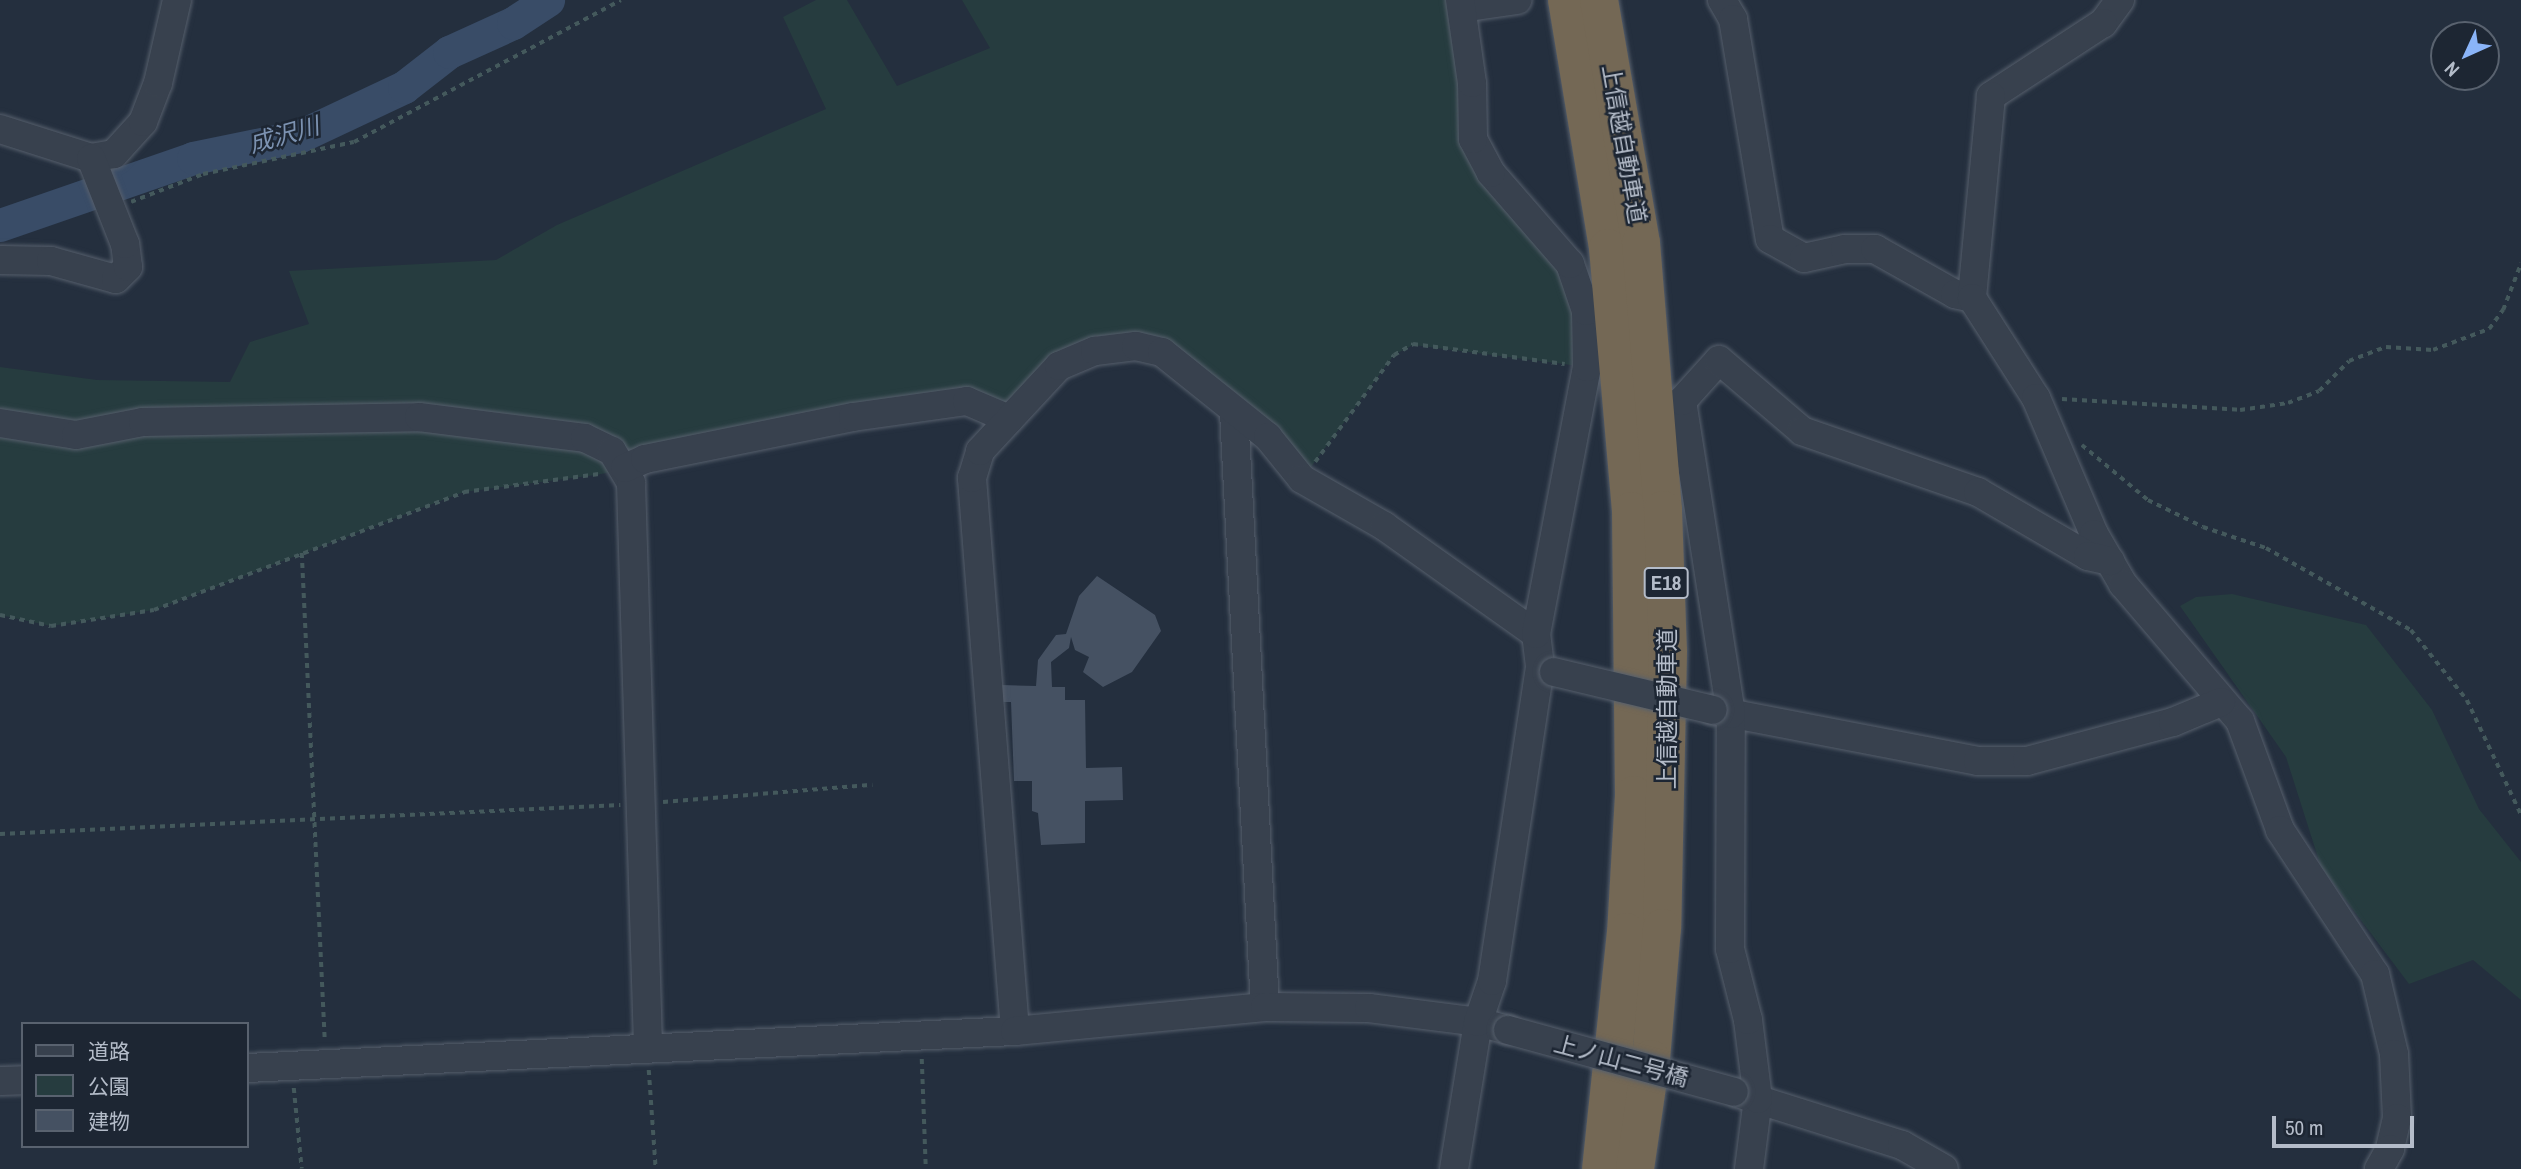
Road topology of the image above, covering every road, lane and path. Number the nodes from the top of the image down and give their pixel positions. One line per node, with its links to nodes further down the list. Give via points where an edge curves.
1 (177, 0): 10 (street, via 158,83 143,122 114,154)
2 (621, 0): 11 (path, via 354,142 202,174)
3 (1517, 0): 8 (street)
4 (1567, 0): 50 (highway, 上信越自動車道 / E18, via 1608,248 1631,511 1634,795 1626,932)
5 (1599, 0): 51 (highway, 上信越自動車道 / E18, via 1641,243 1664,523 1667,825 1651,1059)
6 (1722, 0): 14 (street, via 1733,19 1770,239 1804,258 1845,249 1875,249 1955,294)
7 (2119, 0): 14 (street, via 2103,23 1991,96)
8 (1461, 4): 15 (street, via 1472,83 1473,139 1491,173 1570,264 1586,311)
9 (0, 129): 10 (street)
10 (91, 158): 11 (street)
11 (113, 210): 12 (street, via 128,267 116,279 51,261)
12 (0, 260)
13 (2521, 263): 16 (path, via 2503,310 2489,329 2433,351 2386,347 2349,361 2319,391 2288,403 2240,410)
14 (1972, 298): 16 (street)
15 (1587, 367): 22 (path, via 1413,344 1394,355); 26 (street)
16 (2036, 398): 24 (street)
17 (1234, 412): 18 (street, via 1186,368 1161,352 1136,346 1095,351 1059,366); 22 (street, via 1268,437); 35 (street)
18 (1009, 418): 21 (street, via 967,401 853,417 645,459); 37 (street, via 980,451 972,478)
19 (0, 423): 21 (street, via 76,435 143,422 419,417 585,438 611,451)
20 (2078, 442): 32 (path, via 2148,500 2203,527 2266,548 2411,630 2467,700)
21 (625, 468): 23 (path, via 464,492); 31 (street, via 631,483)
22 (1302, 479): 26 (street, via 1384,526)
23 (302, 553): 25 (path, via 154,610 51,626); 33 (path)
24 (2110, 561): 28 (street, via 2123,584); 29 (street, via 2088,556 1978,492 1802,431 1719,360 1682,401)
25 (0, 615)
26 (1536, 634): 27 (street)
27 (1547, 669): 29 (street, bridge); 36 (street, via 1492,981)
28 (2221, 702): 29 (street, via 2173,722 2027,761 1978,761); 54 (street, via 2240,721 2250,741 2280,830 2375,974 2395,1054 2397,1118 2390,1149)
29 (1722, 712): 45 (street, via 1730,948 1748,1020)
30 (872, 785): 31 (path)
31 (638, 803): 33 (path); 39 (street)
32 (2521, 814)
33 (315, 823): 34 (path); 40 (path)
34 (0, 834)
35 (1265, 1007): 36 (street, 上ノ山二号橋, via 1369,1008); 37 (street, 上ノ山二号橋)
36 (1478, 1022): 45 (street, 上ノ山二号橋, bridge); 49 (street)
37 (1015, 1031): 38 (street, 上ノ山二号橋)
38 (921, 1035): 39 (street, 上ノ山二号橋); 48 (path)
39 (648, 1045): 40 (street, 上ノ山二号橋); 47 (path)
40 (326, 1063): 41 (street, 上ノ山二号橋)
41 (292, 1066): 42 (street, 上ノ山二号橋); 46 (path)
42 (248, 1068)
43 (21, 1080): 44 (street)
44 (0, 1081)
45 (1746, 1096): 52 (street); 53 (street, 上ノ山二号橋, via 1902,1145)
46 (302, 1169)
47 (656, 1169)
48 (926, 1169)
49 (1454, 1169)
50 (1601, 1169)
51 (1635, 1169)
52 (1749, 1169)
53 (1944, 1169)
54 (2379, 1169)

